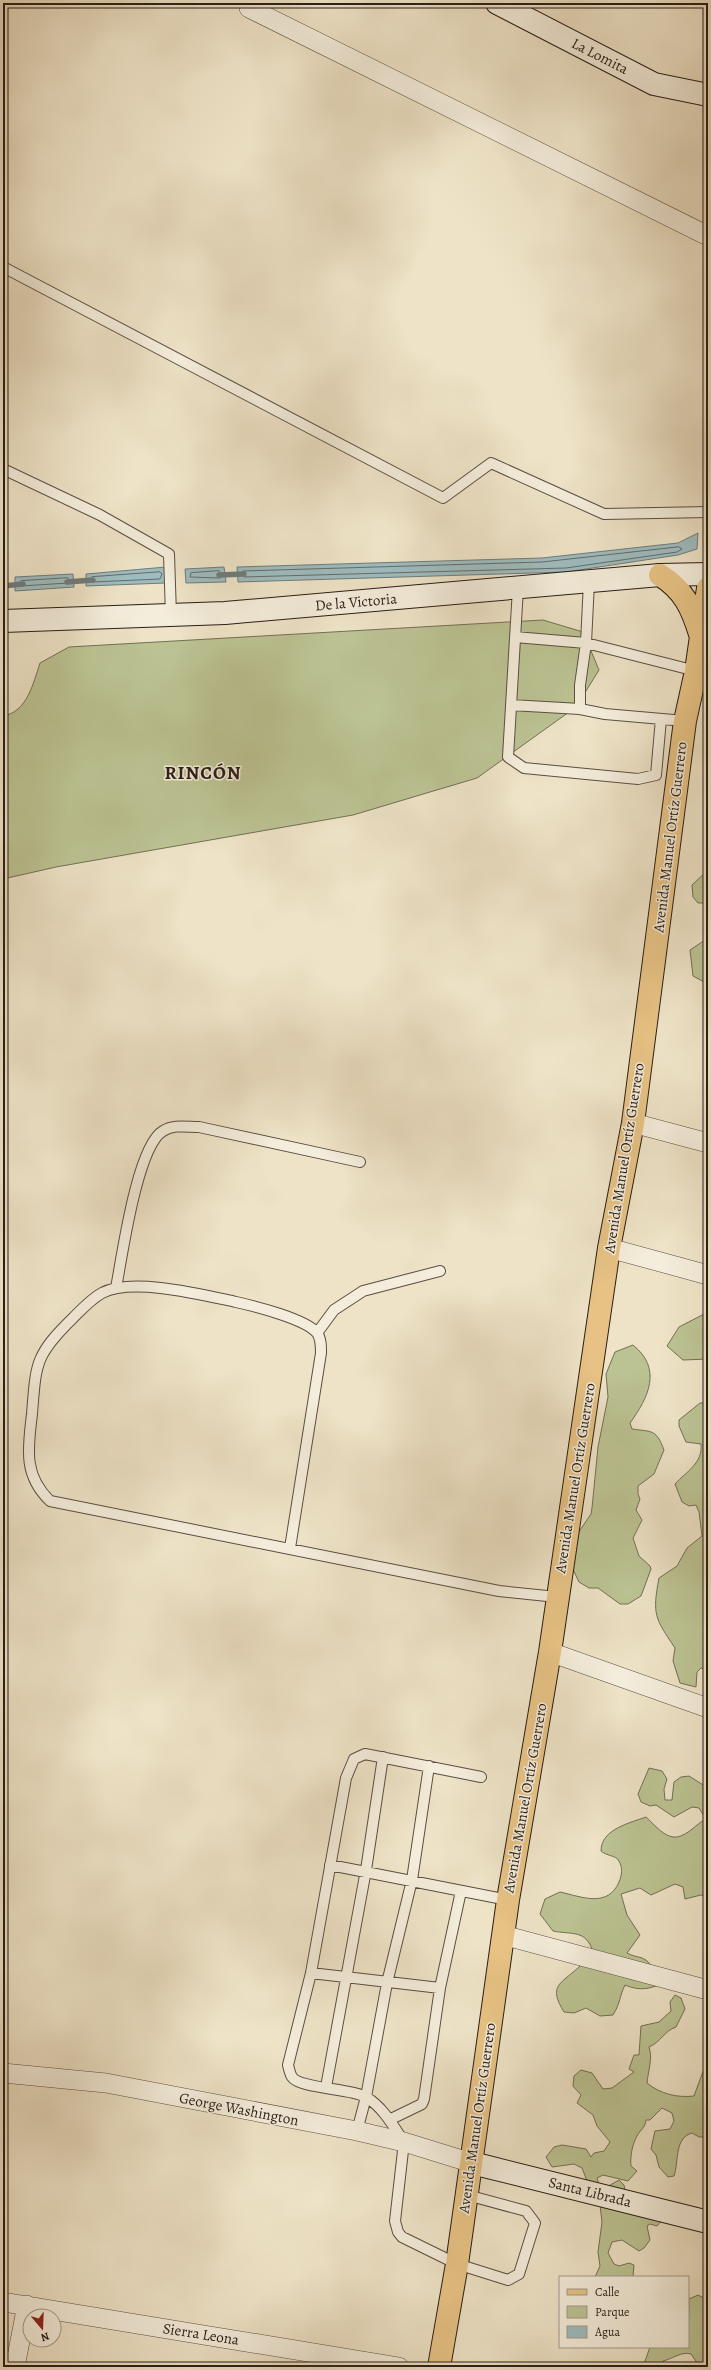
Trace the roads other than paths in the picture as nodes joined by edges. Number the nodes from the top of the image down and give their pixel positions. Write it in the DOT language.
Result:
graph roads {
  1 [pos="251,3"];
  2 [pos="497,3"];
  3 [pos="708,95"];
  4 [pos="708,236"];
  5 [pos="3,267"];
  6 [pos="3,468"];
  7 [pos="708,512"];
  8 [pos="708,574"];
  9 [pos="660,575"];
  10 [pos="589,582"];
  11 [pos="518,588"];
  12 [pos="708,588"];
  13 [pos="171,615"];
  14 [pos="3,622"];
  15 [pos="700,635"];
  16 [pos="515,637"];
  17 [pos="586,643"];
  18 [pos="702,674"];
  19 [pos="511,705"];
  20 [pos="580,709"];
  21 [pos="661,719"];
  22 [pos="685,721"];
  23 [pos="633,1123"];
  24 [pos="708,1143"];
  25 [pos="360,1162"];
  26 [pos="609,1248"];
  27 [pos="440,1271"];
  28 [pos="708,1275"];
  29 [pos="116,1288"];
  30 [pos="317,1333"];
  31 [pos="290,1548"];
  32 [pos="557,1597"];
  33 [pos="550,1652"];
  34 [pos="708,1708"];
  35 [pos="383,1757"];
  36 [pos="429,1766"];
  37 [pos="481,1777"];
  38 [pos="330,1865"];
  39 [pos="366,1870"];
  40 [pos="412,1880"];
  41 [pos="461,1891"];
  42 [pos="508,1900"];
  43 [pos="503,1935"];
  44 [pos="311,1973"];
  45 [pos="344,1978"];
  46 [pos="387,1983"];
  47 [pos="440,1988"];
  48 [pos="708,1990"];
  49 [pos="3,2073"];
  50 [pos="326,2087"];
  51 [pos="366,2097"];
  52 [pos="389,2120"];
  53 [pos="357,2131"];
  54 [pos="404,2142"];
  55 [pos="472,2163"];
  56 [pos="467,2195"];
  57 [pos="708,2222"];
  58 [pos="457,2264"];
  59 [pos="3,2302"];
  60 [pos="27,2305"];
  61 [pos="15,2367"];
  62 [pos="399,2367"];
  63 [pos="439,2367"];
  1 -- 4 [label="street"];
  2 -- 3 [label="main road, La Lomita"];
  5 -- 7 [label="lane"];
  6 -- 13 [label="lane"];
  8 -- 9 [label="main road, De la Victoria"];
  9 -- 10 [label="main road, De la Victoria"];
  9 -- 15 [label="main road"];
  10 -- 11 [label="main road, De la Victoria"];
  10 -- 17 [label="lane"];
  11 -- 13 [label="main road, De la Victoria"];
  11 -- 16 [label="lane"];
  12 -- 15 [label="main road, Avenida Manuel Ortíz Guerrero"];
  13 -- 14 [label="main road, De la Victoria"];
  15 -- 18 [label="main road, Avenida Manuel Ortíz Guerrero"];
  16 -- 17 [label="lane"];
  16 -- 19 [label="lane"];
  17 -- 18 [label="lane"];
  17 -- 20 [label="lane"];
  18 -- 22 [label="main road, Avenida Manuel Ortíz Guerrero"];
  19 -- 20 [label="lane"];
  19 -- 21 [label="lane"];
  20 -- 21 [label="lane"];
  21 -- 22 [label="lane"];
  22 -- 23 [label="main road, Avenida Manuel Ortíz Guerrero"];
  23 -- 24 [label="street"];
  23 -- 26 [label="main road, Avenida Manuel Ortíz Guerrero"];
  25 -- 29 [label="lane"];
  26 -- 28 [label="street"];
  26 -- 32 [label="main road, Avenida Manuel Ortíz Guerrero"];
  27 -- 30 [label="lane"];
  29 -- 30 [label="lane"];
  29 -- 31 [label="lane"];
  30 -- 31 [label="lane"];
  31 -- 32 [label="lane"];
  32 -- 33 [label="main road, Avenida Manuel Ortíz Guerrero"];
  33 -- 34 [label="street"];
  33 -- 42 [label="main road, Avenida Manuel Ortíz Guerrero"];
  35 -- 36 [label="lane"];
  35 -- 38 [label="lane"];
  35 -- 39 [label="lane"];
  36 -- 37 [label="lane"];
  36 -- 40 [label="lane"];
  38 -- 39 [label="lane"];
  38 -- 44 [label="lane"];
  39 -- 40 [label="lane"];
  39 -- 45 [label="lane"];
  40 -- 41 [label="lane"];
  40 -- 46 [label="lane"];
  41 -- 42 [label="lane"];
  41 -- 47 [label="lane"];
  42 -- 43 [label="main road, Avenida Manuel Ortíz Guerrero"];
  43 -- 48 [label="street"];
  43 -- 55 [label="main road, Avenida Manuel Ortíz Guerrero"];
  44 -- 45 [label="lane"];
  44 -- 50 [label="lane"];
  45 -- 46 [label="lane"];
  45 -- 50 [label="lane"];
  46 -- 47 [label="lane"];
  46 -- 51 [label="lane"];
  47 -- 52 [label="lane"];
  49 -- 53 [label="street, George Washington"];
  50 -- 51 [label="lane"];
  51 -- 52 [label="lane"];
  51 -- 53 [label="lane"];
  52 -- 54 [label="lane"];
  53 -- 54 [label="street, George Washington"];
  54 -- 55 [label="street, George Washington"];
  54 -- 58 [label="lane"];
  55 -- 56 [label="main road, Avenida Manuel Ortíz Guerrero"];
  55 -- 57 [label="main road, Santa Librada"];
  56 -- 58 [label="main road, Avenida Manuel Ortíz Guerrero"];
  56 -- 58 [label="lane"];
  58 -- 63 [label="main road, Avenida Manuel Ortíz Guerrero"];
  59 -- 60 [label="street, Sierra Leona"];
  60 -- 61 [label="street"];
  60 -- 62 [label="street, Sierra Leona"];
}
